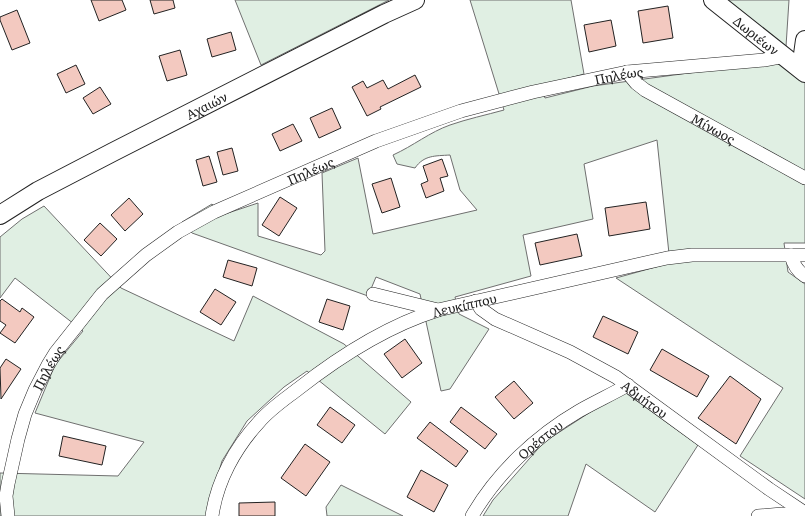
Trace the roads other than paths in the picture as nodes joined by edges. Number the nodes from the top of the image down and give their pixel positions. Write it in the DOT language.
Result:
graph roads {
  1 [pos="415,0"];
  2 [pos="713,0"];
  3 [pos="805,40"];
  4 [pos="785,56"];
  5 [pos="803,71"];
  6 [pos="627,72"];
  7 [pos="805,178"];
  8 [pos="0,215"];
  9 [pos="791,255"];
  10 [pos="805,255"];
  11 [pos="805,276"];
  12 [pos="373,294"];
  13 [pos="476,301"];
  14 [pos="438,310"];
  15 [pos="628,385"];
  16 [pos="805,513"];
  17 [pos="8,516"];
  18 [pos="212,516"];
  19 [pos="472,516"];
  20 [pos="758,516"];
  21 [pos="805,516"];
  1 -- 8 [label="main road, Αχαιών"];
  2 -- 4 [label="main road, Δωριέων"];
  3 -- 5 [label="main road, Δωριέων"];
  4 -- 5 [label="main road, Δωριέων"];
  4 -- 6 [label="street, Πηλέως"];
  6 -- 7 [label="street, Μίνωος"];
  6 -- 17 [label="street, Πηλέως"];
  9 -- 10 [label="street, Λευκίππου"];
  9 -- 11 [label="street"];
  9 -- 13 [label="street, Λευκίππου"];
  12 -- 14 [label="street"];
  13 -- 14 [label="street, Λευκίππου"];
  13 -- 15 [label="street, Αδμήτου"];
  14 -- 18 [label="street, Λευκίππου"];
  15 -- 16 [label="street, Αδμήτου"];
  15 -- 19 [label="street, Ορέστου"];
  20 -- 21 [label="street"];
}
